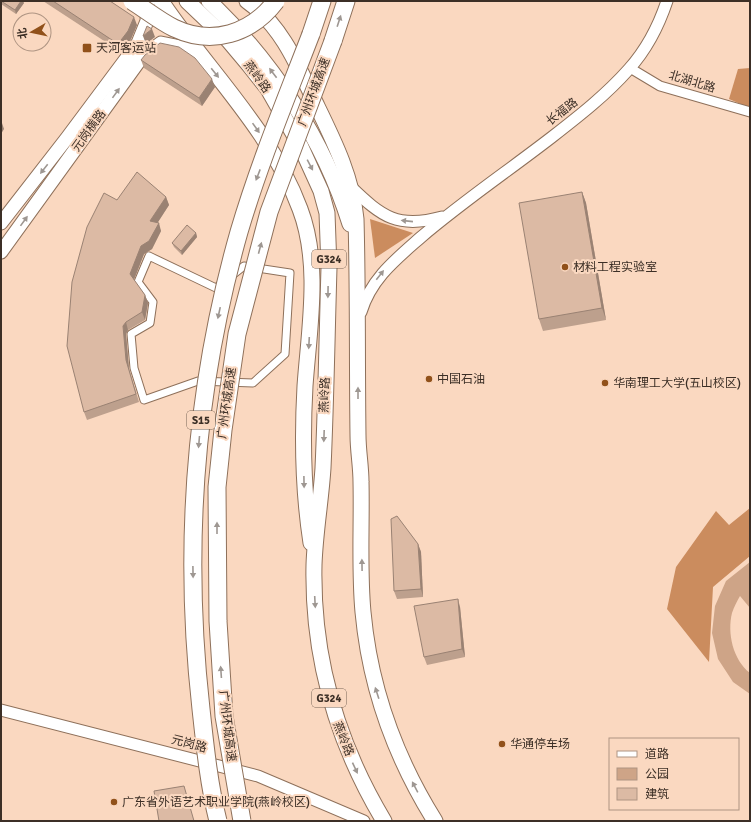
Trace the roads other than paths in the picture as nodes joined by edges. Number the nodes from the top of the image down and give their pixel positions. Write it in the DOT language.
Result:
graph roads {
  1 [pos="132,1"];
  2 [pos="148,1"];
  3 [pos="161,1"];
  4 [pos="187,1"];
  5 [pos="208,1"];
  6 [pos="247,1"];
  7 [pos="276,1"];
  8 [pos="322,1"];
  9 [pos="346,1"];
  10 [pos="667,1"];
  11 [pos="260,7"];
  12 [pos="196,50"];
  13 [pos="137,54"];
  14 [pos="630,68"];
  15 [pos="750,112"];
  16 [pos="351,187"];
  17 [pos="445,216"];
  18 [pos="1,223"];
  19 [pos="356,246"];
  20 [pos="1,252"];
  21 [pos="357,322"];
  22 [pos="131,334"];
  23 [pos="314,563"];
  24 [pos="1,710"];
  25 [pos="218,821"];
  26 [pos="242,821"];
  27 [pos="364,821"];
  28 [pos="384,821"];
  29 [pos="435,821"];
  1 -- 7 [label="highway, bridge"];
  2 -- 13 [label="main road, 元岗横路"];
  3 -- 12 [label="highway, G324"];
  4 -- 23 [label="highway, 燕岭路 / G324, one-way"];
  19 -- 5 [label="highway, one-way"];
  6 -- 11 [label="highway, G324"];
  8 -- 25 [label="highway, 广州环城高速 / S15, one-way, bridge"];
  26 -- 9 [label="highway, 广州环城高速 / S15, one-way, bridge"];
  10 -- 14 [label="street, 长福路"];
  11 -- 16 [label="highway, G324"];
  12 -- 13 [label="main road, 元岗横路"];
  12 -- 23 [label="highway, G324, one-way"];
  13 -- 18 [label="main road, 元岗横路, one-way"];
  20 -- 13 [label="main road, 元岗横路, one-way"];
  14 -- 15 [label="street, 北湖北路"];
  14 -- 17 [label="street, 长福路"];
  17 -- 16 [label="street, 长福路, one-way"];
  16 -- 19 [label="highway, G324"];
  21 -- 17 [label="street, 长福路, one-way"];
  19 -- 21 [label="highway, G324"];
  29 -- 21 [label="highway, G324, one-way"];
  22 -- 22 [label="street"];
  23 -- 28 [label="highway, 燕岭路 / G324, one-way"];
  24 -- 27 [label="street, 元岗路"];
}
